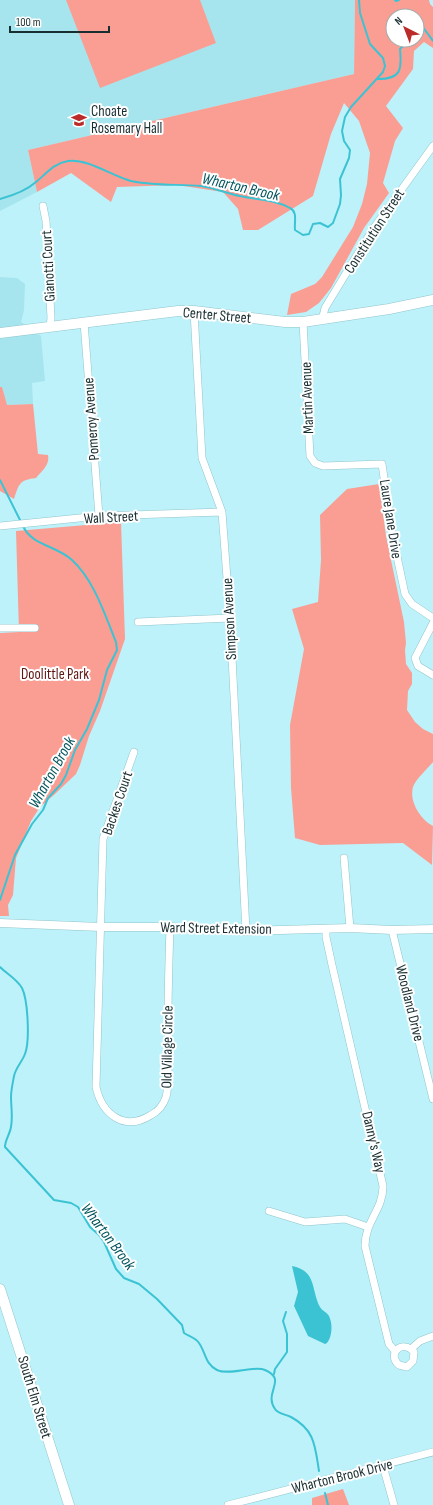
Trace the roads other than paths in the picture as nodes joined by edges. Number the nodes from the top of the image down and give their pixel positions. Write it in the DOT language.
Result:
graph roads {
  1 [pos="433,146"];
  2 [pos="43,206"];
  3 [pos="433,300"];
  4 [pos="194,311"];
  5 [pos="322,320"];
  6 [pos="84,322"];
  7 [pos="303,322"];
  8 [pos="50,326"];
  9 [pos="0,333"];
  10 [pos="323,466"];
  11 [pos="222,512"];
  12 [pos="99,516"];
  13 [pos="0,526"];
  14 [pos="230,618"];
  15 [pos="433,618"];
  16 [pos="138,622"];
  17 [pos="433,623"];
  18 [pos="0,628"];
  19 [pos="35,628"];
  20 [pos="433,675"];
  21 [pos="134,752"];
  22 [pos="344,858"];
  23 [pos="0,923"];
  24 [pos="101,927"];
  25 [pos="170,927"];
  26 [pos="350,928"];
  27 [pos="326,929"];
  28 [pos="433,929"];
  29 [pos="392,930"];
  30 [pos="246,931"];
  31 [pos="433,1100"];
  32 [pos="269,1211"];
  33 [pos="368,1227"];
  34 [pos="0,1289"];
  35 [pos="433,1336"];
  36 [pos="411,1349"];
  37 [pos="396,1351"];
  38 [pos="433,1452"];
  39 [pos="383,1466"];
  40 [pos="69,1505"];
  41 [pos="228,1505"];
  42 [pos="394,1505"];
  1 -- 5 [label="street, Constitution Street"];
  2 -- 8 [label="street, Gianotti Court"];
  3 -- 5 [label="main road, Center Street"];
  4 -- 6 [label="main road, Center Street"];
  4 -- 7 [label="main road, Center Street"];
  4 -- 11 [label="street, Simpson Avenue"];
  5 -- 7 [label="main road, Center Street"];
  6 -- 8 [label="main road, Center Street"];
  6 -- 12 [label="street, Pomeroy Avenue"];
  7 -- 10 [label="street, Martin Avenue"];
  8 -- 9 [label="main road, Center Street"];
  10 -- 15 [label="street, Laure Jane Drive"];
  11 -- 12 [label="street, Wall Street"];
  11 -- 14 [label="street, Simpson Avenue"];
  12 -- 13 [label="street, Wall Street"];
  14 -- 16 [label="street"];
  14 -- 30 [label="street, Simpson Avenue"];
  17 -- 20 [label="street"];
  18 -- 19 [label="street"];
  21 -- 24 [label="street, Backes Court"];
  22 -- 26 [label="street"];
  23 -- 24 [label="street, Ward Street Extension"];
  24 -- 25 [label="street, Ward Street Extension"];
  24 -- 25 [label="street, Old Village Circle"];
  25 -- 30 [label="street, Ward Street Extension"];
  26 -- 27 [label="street, Ward Street Extension"];
  26 -- 29 [label="street, Ward Street Extension"];
  27 -- 30 [label="street, Ward Street Extension"];
  27 -- 33 [label="street, Danny's Way"];
  28 -- 29 [label="street, Ward Street Extension"];
  29 -- 31 [label="street, Woodland Drive"];
  32 -- 33 [label="street"];
  33 -- 37 [label="street, Danny's Way"];
  34 -- 40 [label="main road, South Elm Street"];
  35 -- 36 [label="street"];
  36 -- 37 [label="street"];
  36 -- 37 [label="street, Danny's Way"];
  38 -- 39 [label="street, Wharton Brook Drive"];
  39 -- 41 [label="street, Wharton Brook Drive"];
  39 -- 42 [label="street"];
}
